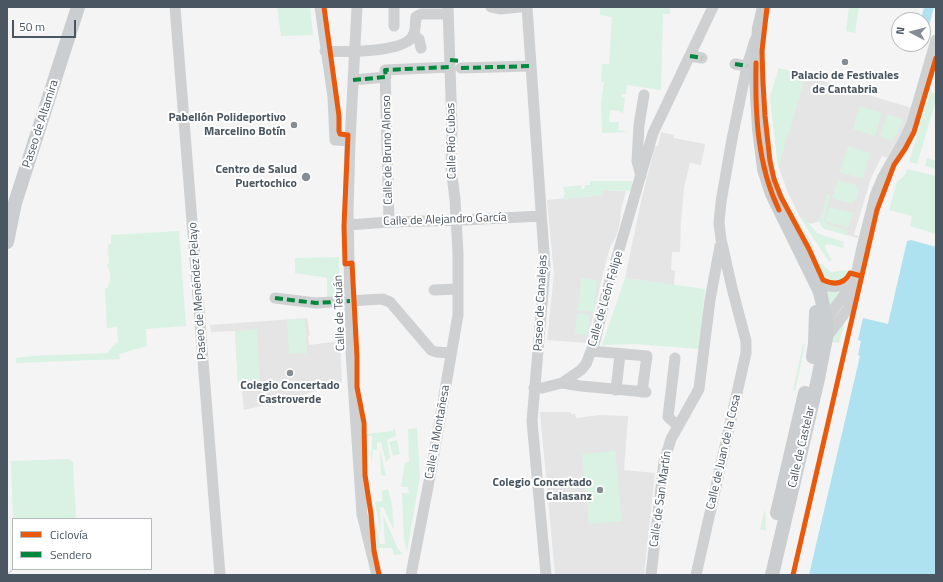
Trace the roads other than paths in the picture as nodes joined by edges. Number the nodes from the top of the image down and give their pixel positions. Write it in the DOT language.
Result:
graph roads {
  1 [pos="78,7"];
  2 [pos="176,7"];
  3 [pos="320,7"];
  4 [pos="357,7"];
  5 [pos="394,7"];
  6 [pos="491,7"];
  7 [pos="520,7"];
  8 [pos="527,7"];
  9 [pos="713,7"];
  10 [pos="759,7"];
  11 [pos="764,7"];
  12 [pos="421,10"];
  13 [pos="448,11"];
  14 [pos="394,26"];
  15 [pos="759,28"];
  16 [pos="414,36"];
  17 [pos="936,40"];
  18 [pos="421,48"];
  19 [pos="325,51"];
  20 [pos="355,52"];
  21 [pos="690,56"];
  22 [pos="702,58"];
  23 [pos="455,64"];
  24 [pos="735,64"];
  25 [pos="531,66"];
  26 [pos="747,66"];
  27 [pos="386,77"];
  28 [pos="353,80"];
  29 [pos="644,95"];
  30 [pos="756,96"];
  31 [pos="740,102"];
  32 [pos="350,141"];
  33 [pos="641,176"];
  34 [pos="11,201"];
  35 [pos="542,216"];
  36 [pos="456,220"];
  37 [pos="389,222"];
  38 [pos="348,225"];
  39 [pos="721,239"];
  40 [pos="7,242"];
  41 [pos="856,275"];
  42 [pos="814,282"];
  43 [pos="713,288"];
  44 [pos="732,288"];
  45 [pos="458,289"];
  46 [pos="434,290"];
  47 [pos="275,298"];
  48 [pos="350,301"];
  49 [pos="826,319"];
  50 [pos="821,341"];
  51 [pos="591,351"];
  52 [pos="451,353"];
  53 [pos="620,354"];
  54 [pos="675,358"];
  55 [pos="562,383"];
  56 [pos="534,388"];
  57 [pos="616,390"];
  58 [pos="678,426"];
  59 [pos="220,575"];
  60 [pos="377,575"];
  61 [pos="411,575"];
  62 [pos="546,575"];
  63 [pos="651,575"];
  64 [pos="696,575"];
  65 [pos="762,575"];
  66 [pos="772,575"];
  1 -- 34 [label="main road, Paseo de Altamira"];
  2 -- 59 [label="street, Paseo de Menéndez Pelayo"];
  3 -- 19 [label="street"];
  4 -- 20 [label="street, Calle de Tetuán"];
  5 -- 14 [label="street"];
  6 -- 7 [label="street"];
  8 -- 25 [label="street, Paseo de Canalejas"];
  9 -- 21 [label="street, Calle de León Felipe"];
  10 -- 15 [label="main road"];
  11 -- 15 [label="main road"];
  12 -- 13 [label="street"];
  12 -- 16 [label="street"];
  13 -- 23 [label="street, Calle Río Cubas"];
  15 -- 26 [label="street"];
  15 -- 30 [label="main road, Calle de Castelar"];
  16 -- 18 [label="street"];
  16 -- 20 [label="street"];
  17 -- 41 [label="street"];
  19 -- 20 [label="street"];
  19 -- 32 [label="street"];
  20 -- 28 [label="street, Calle de Tetuán"];
  21 -- 22 [label="street"];
  21 -- 33 [label="street, Calle de León Felipe"];
  23 -- 25 [label="street"];
  23 -- 27 [label="street, Calle de Bruno Alonso"];
  23 -- 36 [label="street, Calle Río Cubas"];
  24 -- 26 [label="street"];
  25 -- 35 [label="street, Paseo de Canalejas"];
  26 -- 31 [label="street"];
  27 -- 28 [label="street, Calle de Bruno Alonso"];
  27 -- 37 [label="street, Calle de Bruno Alonso"];
  28 -- 32 [label="street, Calle de Tetuán"];
  29 -- 33 [label="street"];
  30 -- 31 [label="street"];
  30 -- 42 [label="main road, Calle de Castelar"];
  31 -- 39 [label="street"];
  32 -- 38 [label="street, Calle de Tetuán"];
  33 -- 51 [label="street, Calle de León Felipe"];
  34 -- 40 [label="main road, Paseo de Altamira"];
  35 -- 36 [label="street, Calle de Alejandro García"];
  35 -- 56 [label="street, Paseo de Canalejas"];
  36 -- 37 [label="street, Calle de Alejandro García"];
  36 -- 45 [label="street, Calle la Montañesa"];
  37 -- 38 [label="street, Calle de Alejandro García"];
  38 -- 48 [label="street, Calle de Tetuán"];
  39 -- 43 [label="street, Calle de San Martín"];
  39 -- 44 [label="street, Calle de Juan de la Cosa"];
  41 -- 42 [label="street"];
  41 -- 49 [label="street"];
  41 -- 50 [label="street"];
  42 -- 49 [label="main road, Calle de Castelar"];
  42 -- 50 [label="main road, Calle de Castelar"];
  43 -- 44 [label="street"];
  43 -- 58 [label="street, Calle de San Martín"];
  44 -- 64 [label="street, Calle de Juan de la Cosa"];
  45 -- 46 [label="street"];
  45 -- 52 [label="street, Calle la Montañesa"];
  47 -- 48 [label="street, Calle de Tetuán"];
  48 -- 52 [label="street"];
  48 -- 60 [label="street, Calle de Tetuán"];
  49 -- 50 [label="main road, Calle de Castelar"];
  50 -- 65 [label="main road, Calle de Castelar"];
  50 -- 66 [label="main road, Calle de Castelar"];
  51 -- 53 [label="street"];
  51 -- 55 [label="street, Calle de León Felipe"];
  52 -- 61 [label="street, Calle la Montañesa"];
  53 -- 57 [label="street"];
  53 -- 57 [label="street"];
  54 -- 58 [label="street"];
  55 -- 56 [label="street, Calle de León Felipe"];
  55 -- 57 [label="street"];
  56 -- 62 [label="street, Paseo de Canalejas"];
  58 -- 63 [label="street, Calle de San Martín"];
}
